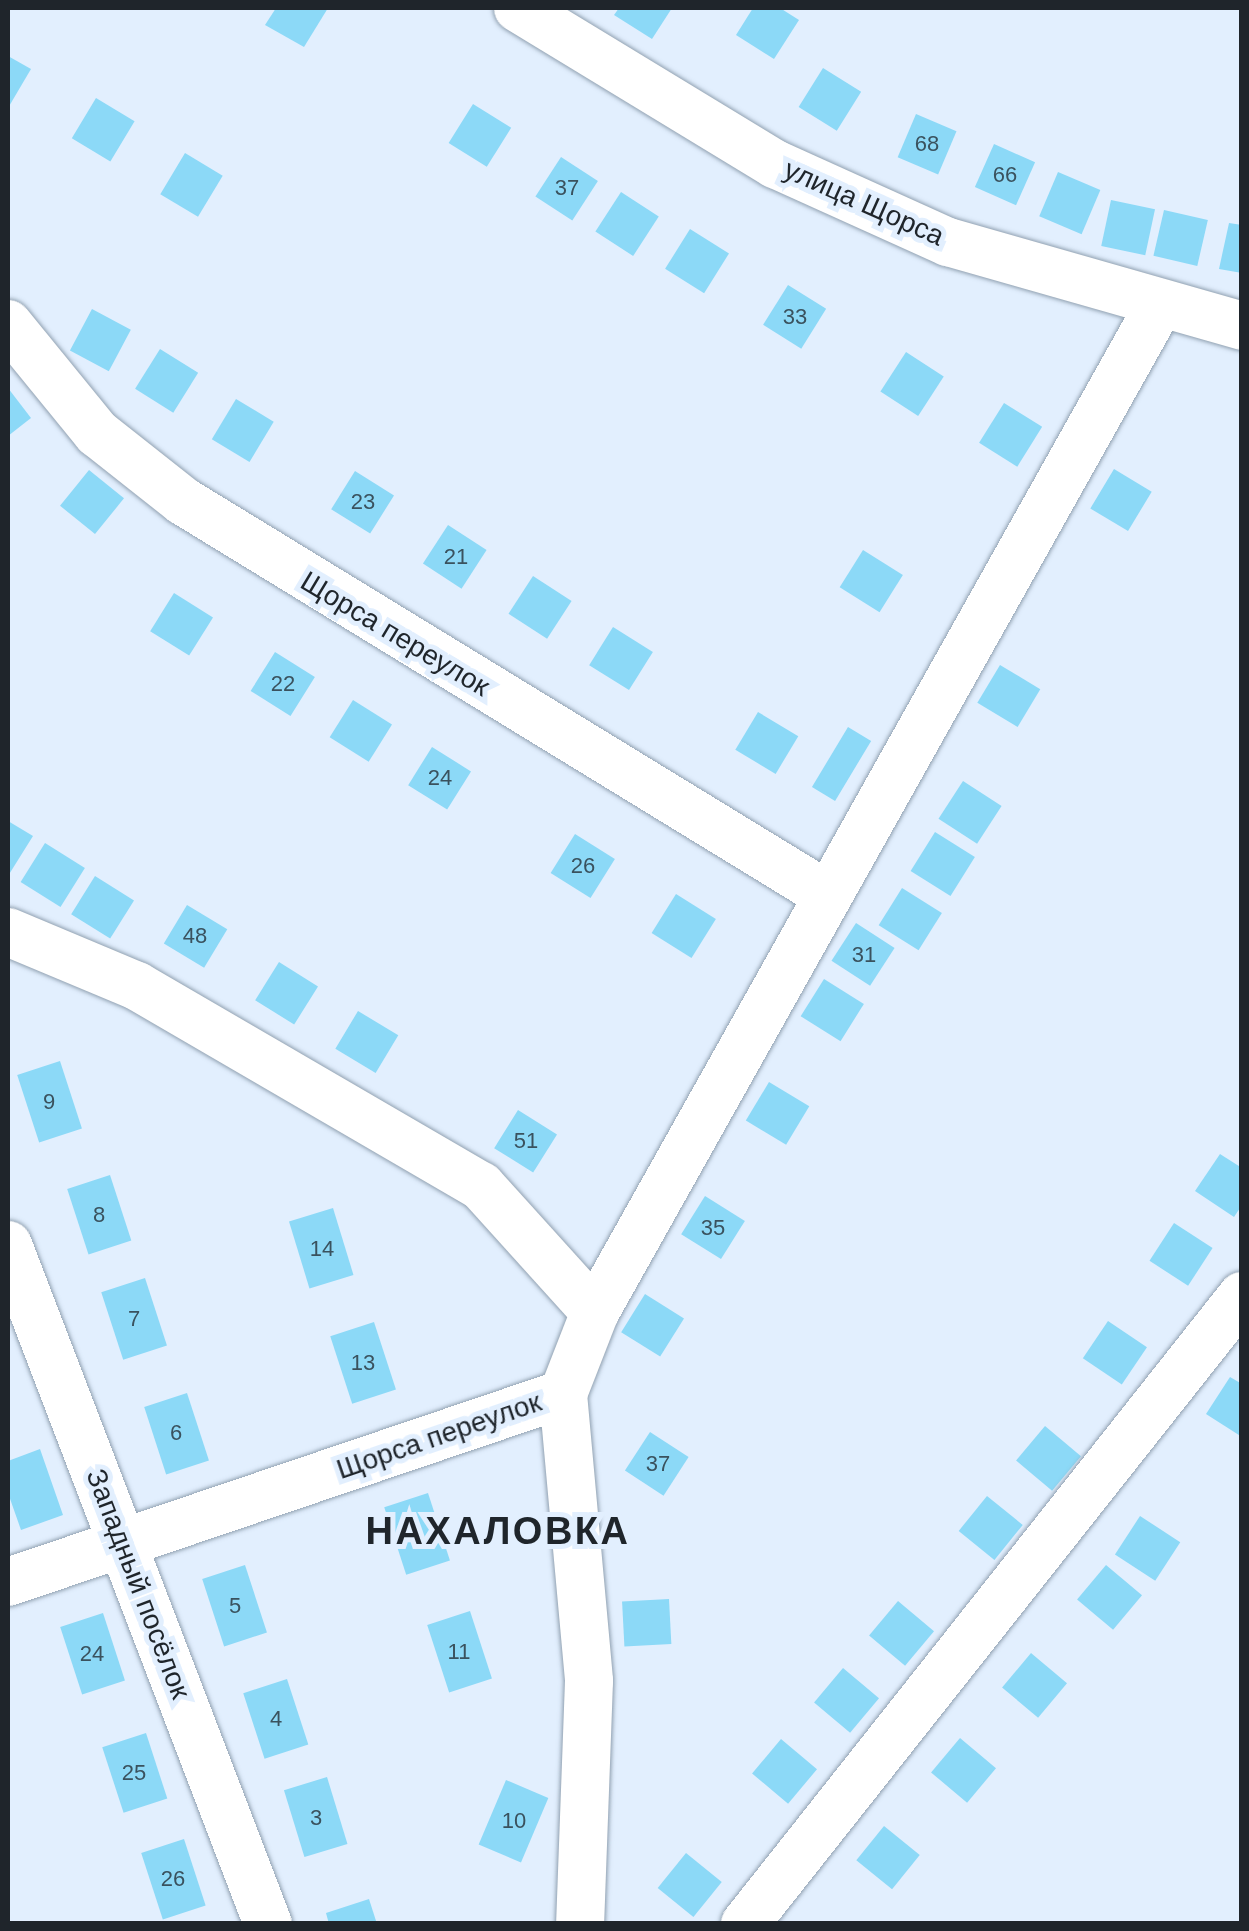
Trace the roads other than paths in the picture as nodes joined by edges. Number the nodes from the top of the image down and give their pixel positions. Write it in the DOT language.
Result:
graph roads {
  1 [pos="518,8"];
  2 [pos="1160,304"];
  3 [pos="8,324"];
  4 [pos="1242,326"];
  5 [pos="824,893"];
  6 [pos="8,932"];
  7 [pos="8,1245"];
  8 [pos="1242,1296"];
  9 [pos="595,1312"];
  10 [pos="563,1394"];
  11 [pos="122,1544"];
  12 [pos="8,1582"];
  13 [pos="268,1924"];
  14 [pos="580,1924"];
  15 [pos="745,1924"];
  1 -- 2 [label="street, улица Щорса"];
  2 -- 4 [label="street, улица Щорса"];
  2 -- 5 [label="street, Щорса переулок"];
  3 -- 5 [label="street, Щорса переулок"];
  5 -- 9 [label="street, Щорса переулок"];
  6 -- 9 [label="street"];
  7 -- 11 [label="street, Западный посёлок"];
  8 -- 15 [label="street"];
  9 -- 10 [label="street, Щорса переулок"];
  10 -- 11 [label="street, Щорса переулок"];
  10 -- 14 [label="street"];
  11 -- 12 [label="street, Щорса переулок"];
  11 -- 13 [label="street, Западный посёлок"];
}
